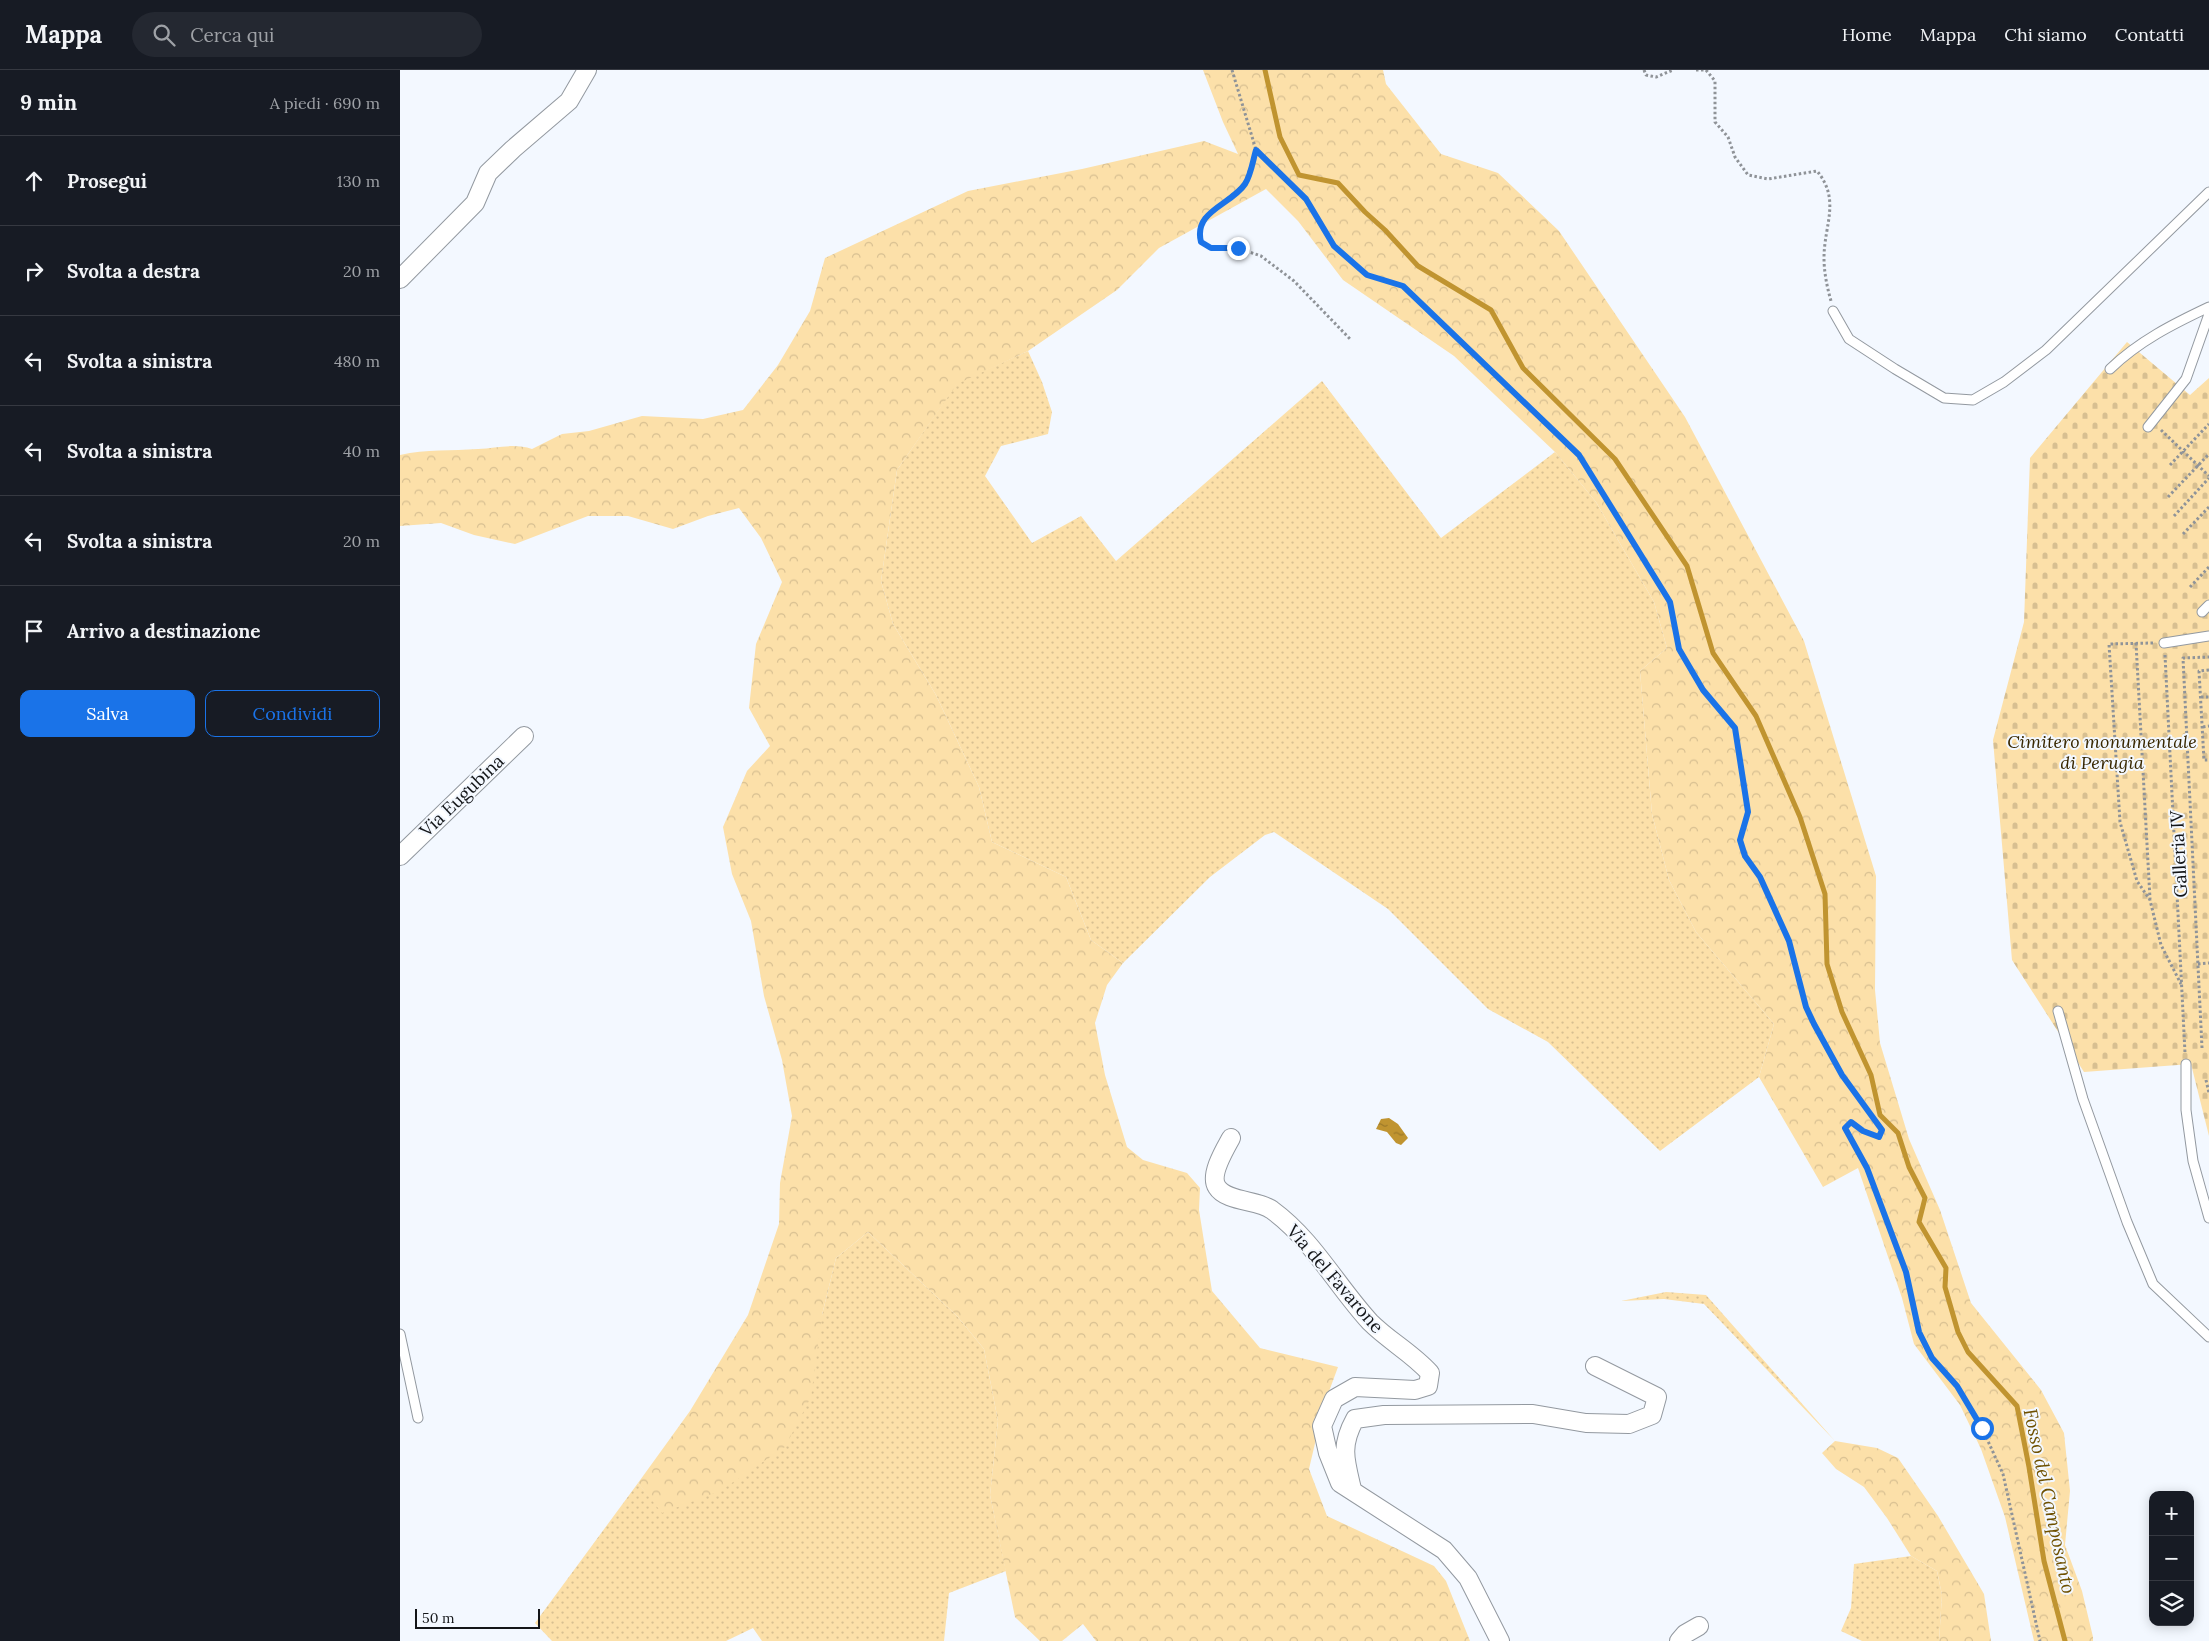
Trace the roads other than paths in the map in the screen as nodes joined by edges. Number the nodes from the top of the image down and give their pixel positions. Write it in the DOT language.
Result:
graph roads {
  1 [pos="587,70"];
  2 [pos="2209,192"];
  3 [pos="400,279"];
  4 [pos="2209,307"];
  5 [pos="1833,311"];
  6 [pos="2209,314"];
  7 [pos="2110,369"];
  8 [pos="2150,424"];
  9 [pos="2209,605"];
  10 [pos="2202,612"];
  11 [pos="2209,636"];
  12 [pos="2164,643"];
  13 [pos="524,736"];
  14 [pos="400,856"];
  15 [pos="2058,1010"];
  16 [pos="2186,1064"];
  17 [pos="1231,1138"];
  18 [pos="2209,1218"];
  19 [pos="400,1334"];
  20 [pos="2209,1337"];
  21 [pos="1595,1366"];
  22 [pos="418,1418"];
  23 [pos="1352,1492"];
  24 [pos="1699,1626"];
  25 [pos="1500,1641"];
  26 [pos="1679,1641"];
  1 -- 3 [label="street"];
  2 -- 5 [label="lane"];
  4 -- 7 [label="lane"];
  6 -- 8 [label="lane"];
  9 -- 10 [label="lane"];
  11 -- 12 [label="lane"];
  13 -- 14 [label="street, Via Eugubina"];
  15 -- 20 [label="lane"];
  16 -- 18 [label="lane"];
  17 -- 23 [label="street, Via del Favarone"];
  19 -- 22 [label="lane"];
  21 -- 23 [label="street"];
  23 -- 25 [label="street, Via del Favarone"];
  24 -- 26 [label="street"];
}
